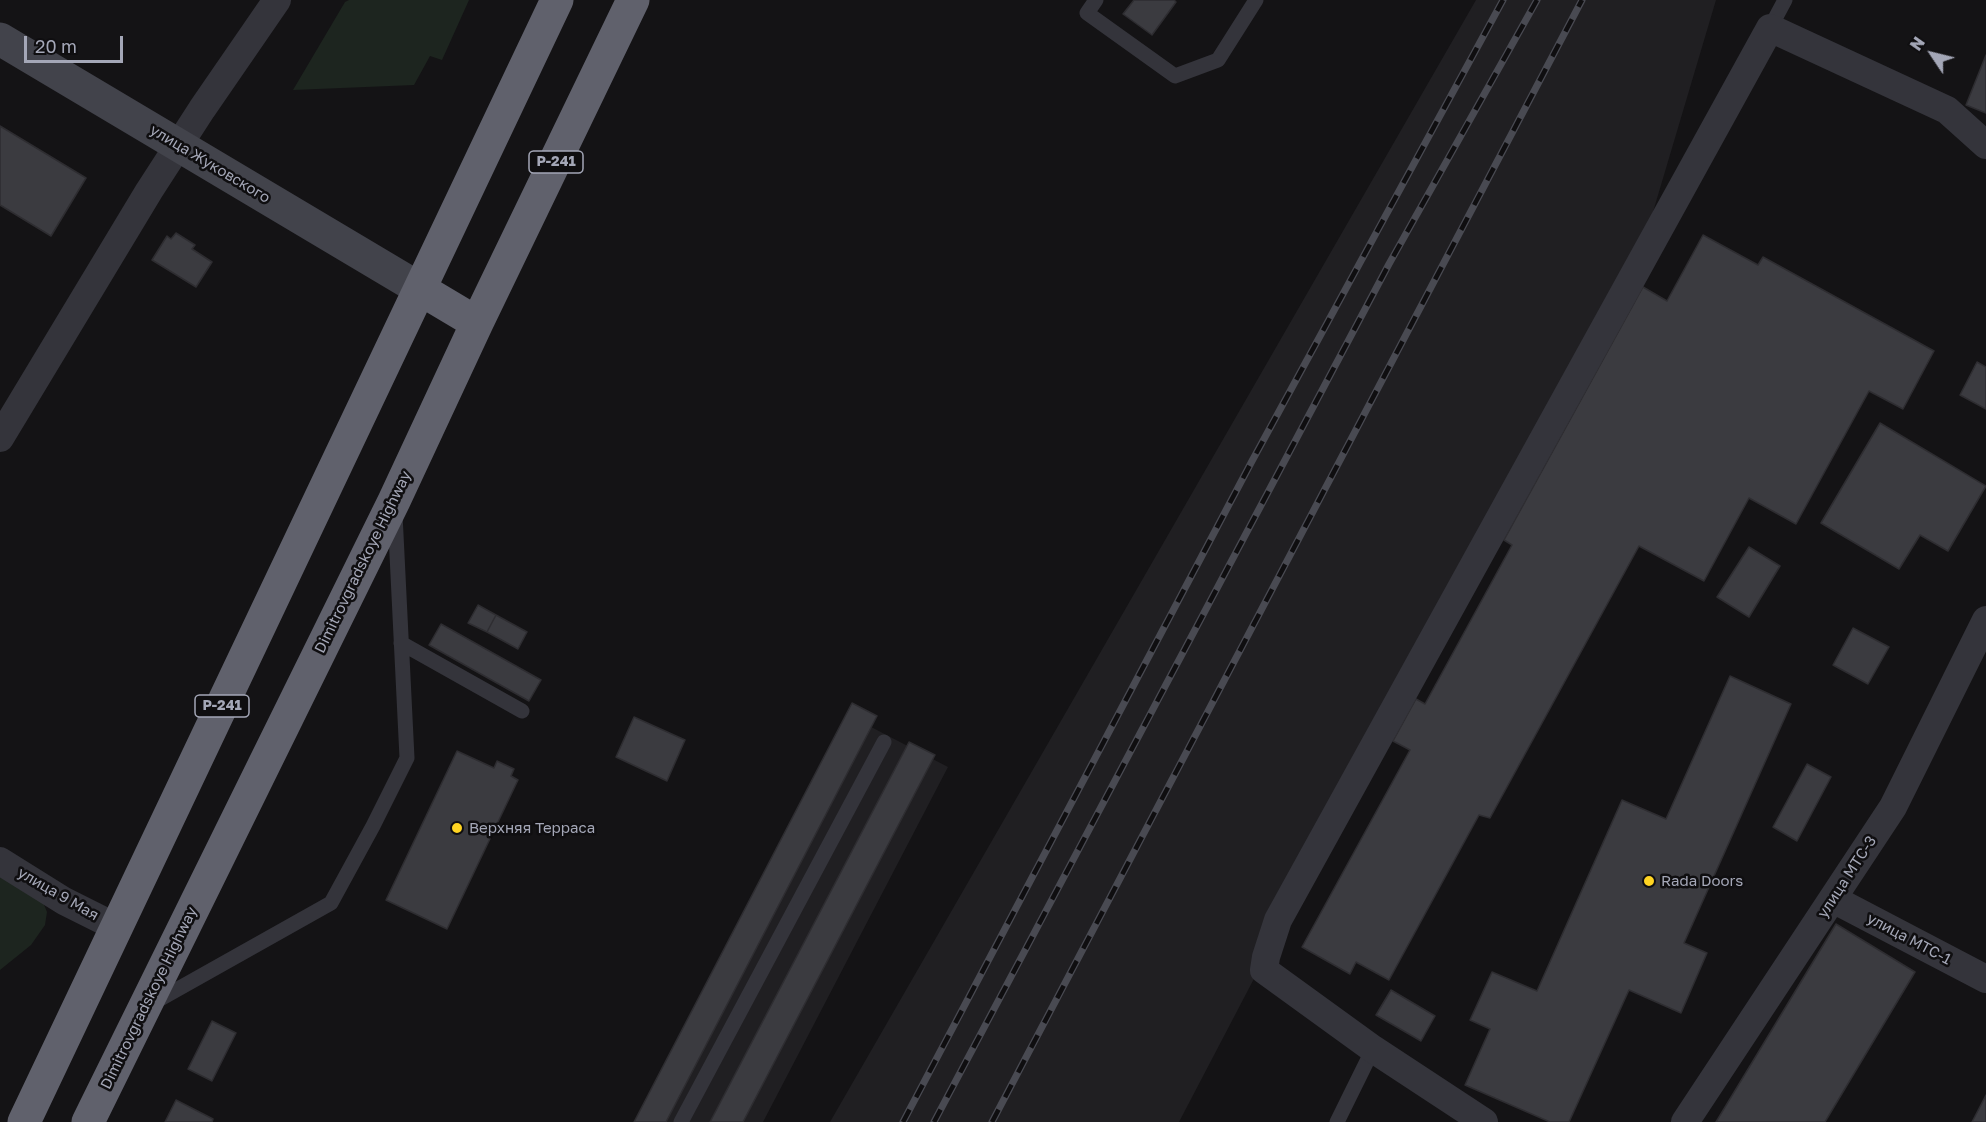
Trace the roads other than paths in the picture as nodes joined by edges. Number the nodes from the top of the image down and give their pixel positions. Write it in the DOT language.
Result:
graph roads {
  1 [pos="277,0"];
  2 [pos="557,0"];
  3 [pos="633,0"];
  4 [pos="1096,0"];
  5 [pos="1256,0"];
  6 [pos="1785,0"];
  7 [pos="1770,28"];
  8 [pos="0,39"];
  9 [pos="1986,145"];
  10 [pos="179,146"];
  11 [pos="420,289"];
  12 [pos="477,322"];
  13 [pos="0,438"];
  14 [pos="394,501"];
  15 [pos="1986,620"];
  16 [pos="401,643"];
  17 [pos="522,711"];
  18 [pos="884,742"];
  19 [pos="0,861"];
  20 [pos="1833,898"];
  21 [pos="116,927"];
  22 [pos="1986,979"];
  23 [pos="143,1009"];
  24 [pos="1373,1049"];
  25 [pos="24,1122"];
  26 [pos="88,1122"];
  27 [pos="681,1122"];
  28 [pos="1337,1122"];
  29 [pos="1484,1122"];
  30 [pos="1685,1122"];
  1 -- 10 [label="street"];
  2 -- 11 [label="highway, Р-241"];
  3 -- 12 [label="highway, Dimitrovgradskoye Highway / Р-241"];
  4 -- 5 [label="lane"];
  6 -- 7 [label="lane"];
  7 -- 9 [label="street"];
  7 -- 24 [label="street"];
  8 -- 10 [label="street, улица Жуковского"];
  10 -- 11 [label="street, улица Жуковского"];
  10 -- 13 [label="street"];
  11 -- 12 [label="highway"];
  11 -- 21 [label="highway, Р-241"];
  12 -- 14 [label="highway, Dimitrovgradskoye Highway / Р-241"];
  14 -- 16 [label="lane"];
  14 -- 23 [label="highway, Dimitrovgradskoye Highway / Р-241"];
  15 -- 20 [label="street, улица МТС-3"];
  16 -- 17 [label="lane"];
  16 -- 23 [label="lane"];
  18 -- 27 [label="lane"];
  19 -- 21 [label="street, улица 9 Мая"];
  20 -- 22 [label="street, улица МТС-1"];
  20 -- 30 [label="street, улица МТС-3"];
  21 -- 25 [label="highway, Р-241"];
  23 -- 26 [label="highway, Dimitrovgradskoye Highway / Р-241"];
  24 -- 28 [label="lane"];
  24 -- 29 [label="street"];
}
